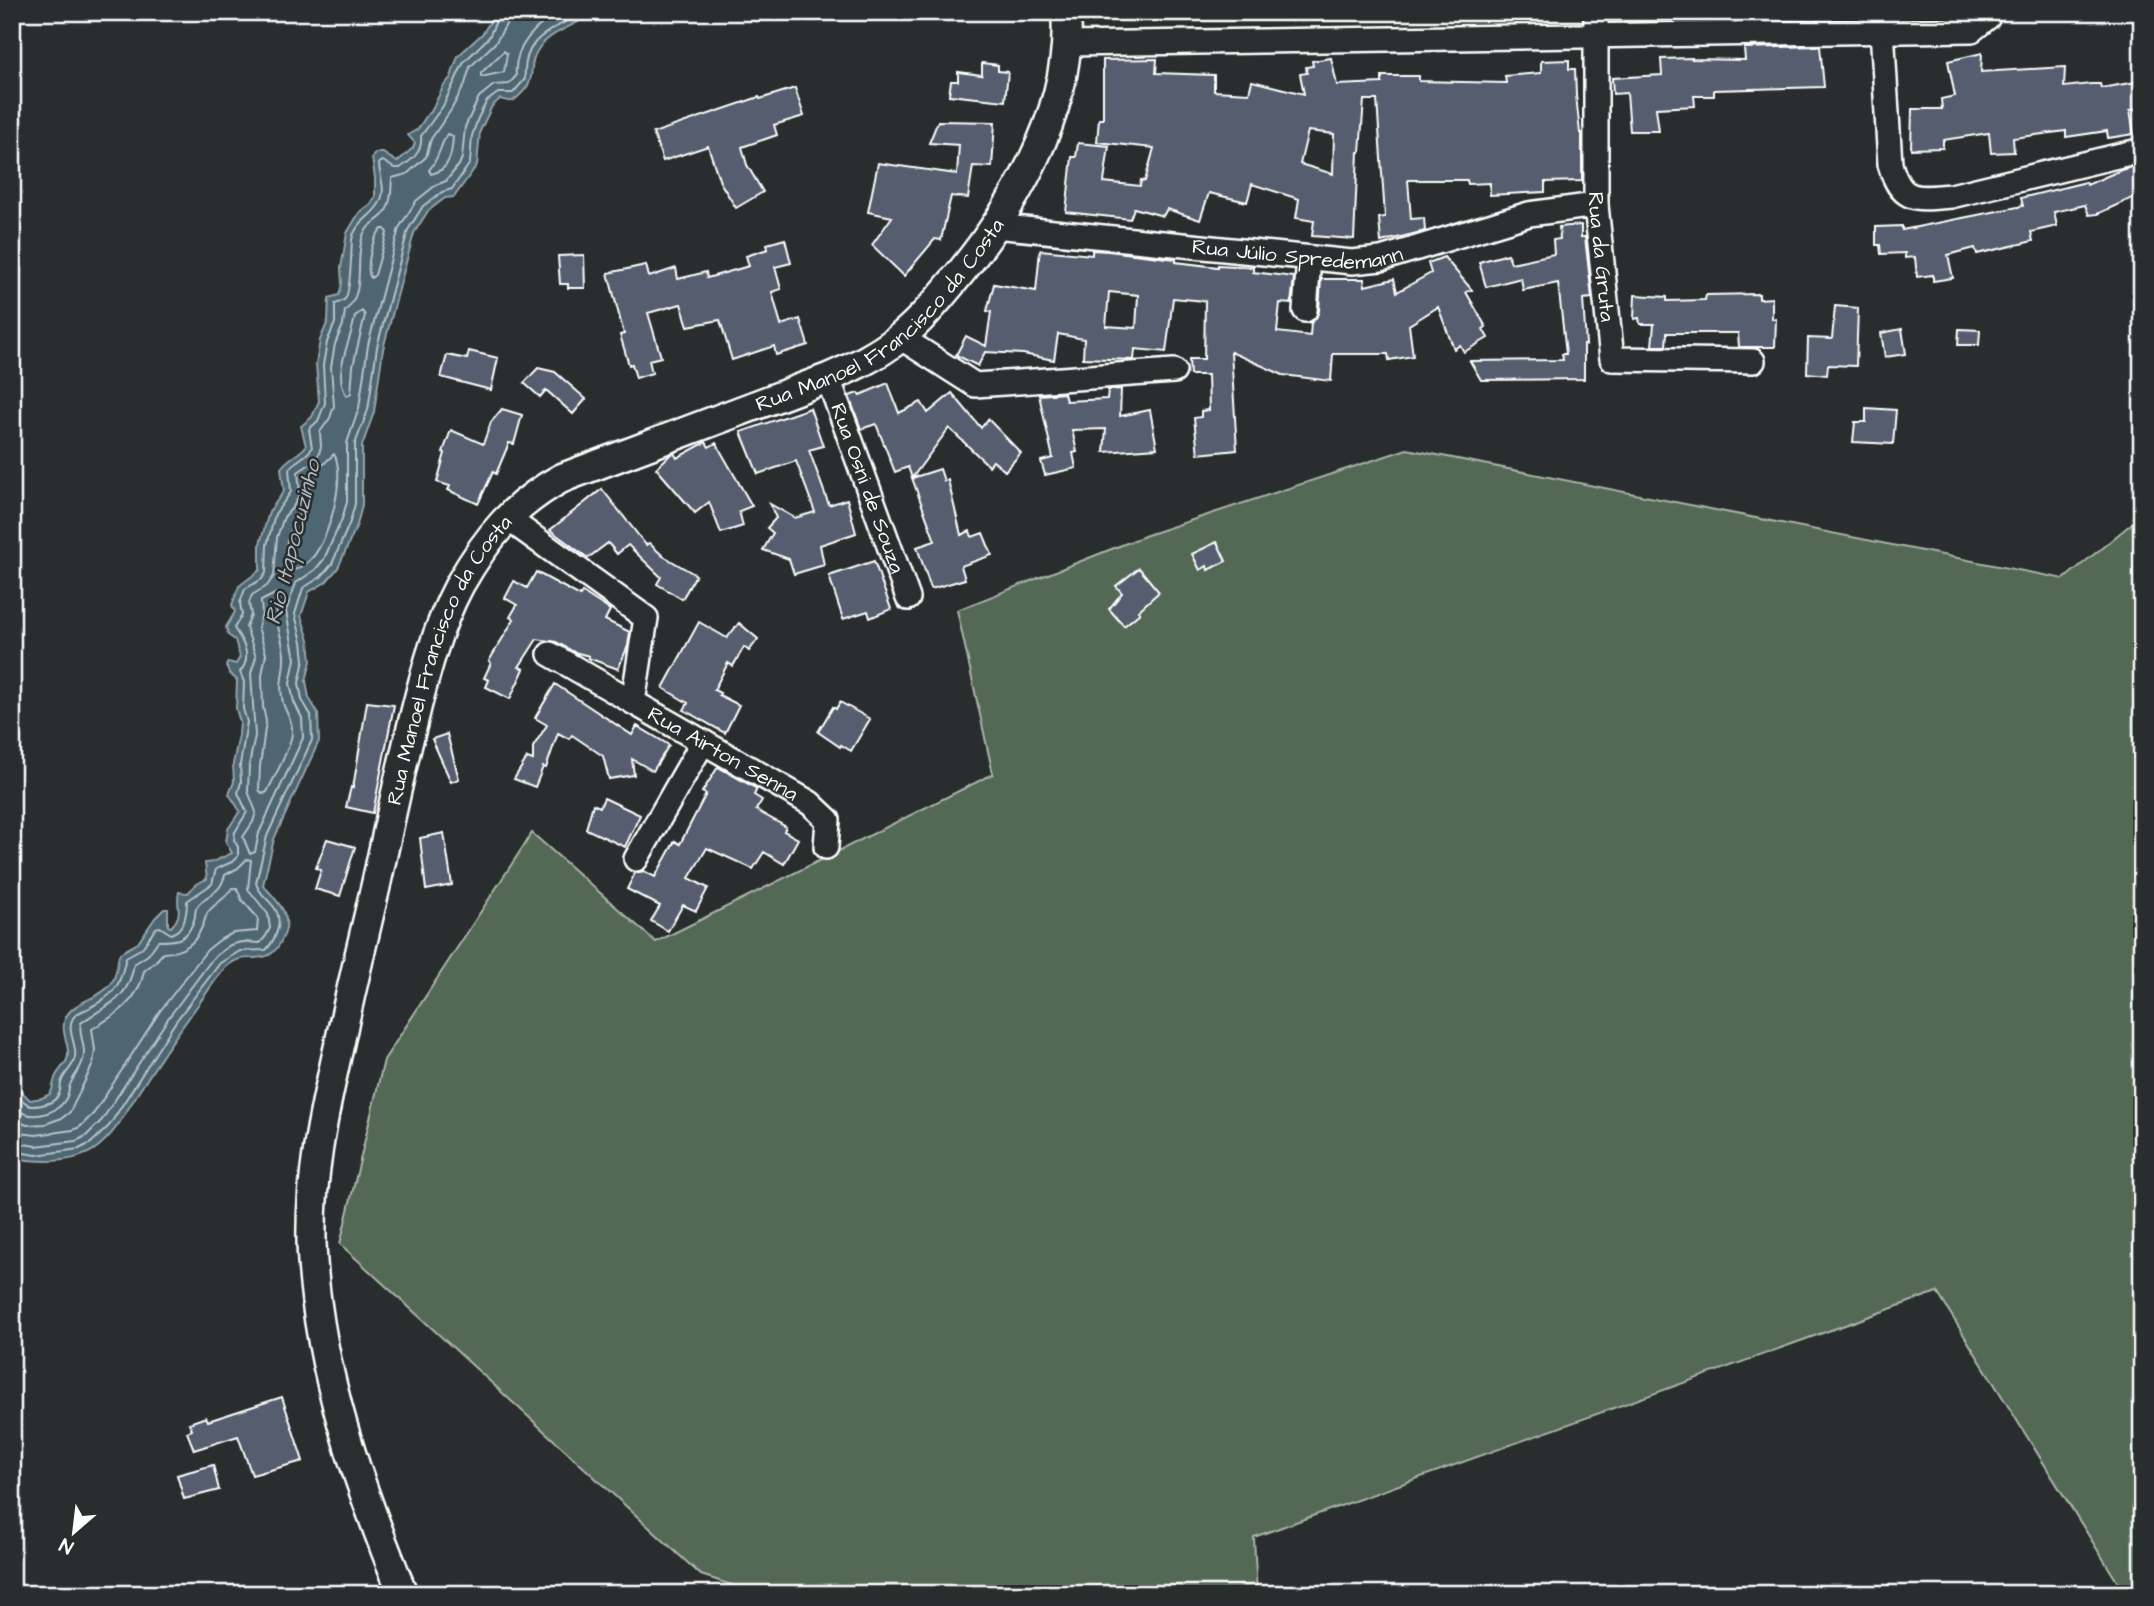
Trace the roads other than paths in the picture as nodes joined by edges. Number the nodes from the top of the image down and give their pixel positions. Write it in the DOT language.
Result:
graph roads {
  1 [pos="1066,12"];
  2 [pos="1989,12"];
  3 [pos="1881,21"];
  4 [pos="1596,23"];
  5 [pos="1066,44"];
  6 [pos="2142,150"];
  7 [pos="1596,205"];
  8 [pos="995,226"];
  9 [pos="1308,258"];
  10 [pos="1305,310"];
  11 [pos="900,338"];
  12 [pos="1753,361"];
  13 [pos="1174,371"];
  14 [pos="828,378"];
  15 [pos="507,518"];
  16 [pos="908,598"];
  17 [pos="550,654"];
  18 [pos="633,702"];
  19 [pos="703,742"];
  20 [pos="825,847"];
  21 [pos="636,859"];
  22 [pos="403,1594"];
  1 -- 5 [label="main road, Rua Manoel Francisco da Costa"];
  2 -- 3 [label="street"];
  3 -- 4 [label="street"];
  3 -- 6 [label="street"];
  4 -- 5 [label="street"];
  4 -- 7 [label="street, Rua da Gruta"];
  5 -- 8 [label="main road, Rua Manoel Francisco da Costa"];
  7 -- 9 [label="street, Rua Júlio Spredemann"];
  7 -- 12 [label="street, Rua da Gruta"];
  8 -- 9 [label="street, Rua Júlio Spredemann"];
  8 -- 11 [label="main road, Rua Manoel Francisco da Costa"];
  9 -- 10 [label="street"];
  11 -- 13 [label="street"];
  11 -- 14 [label="main road, Rua Manoel Francisco da Costa"];
  14 -- 15 [label="main road, Rua Manoel Francisco da Costa"];
  14 -- 16 [label="street, Rua Osni de Souza"];
  15 -- 18 [label="street, Rua Airton Senna"];
  15 -- 22 [label="main road, Rua Manoel Francisco da Costa"];
  17 -- 18 [label="street"];
  18 -- 19 [label="street, Rua Airton Senna"];
  19 -- 20 [label="street, Rua Airton Senna"];
  19 -- 21 [label="street"];
}
